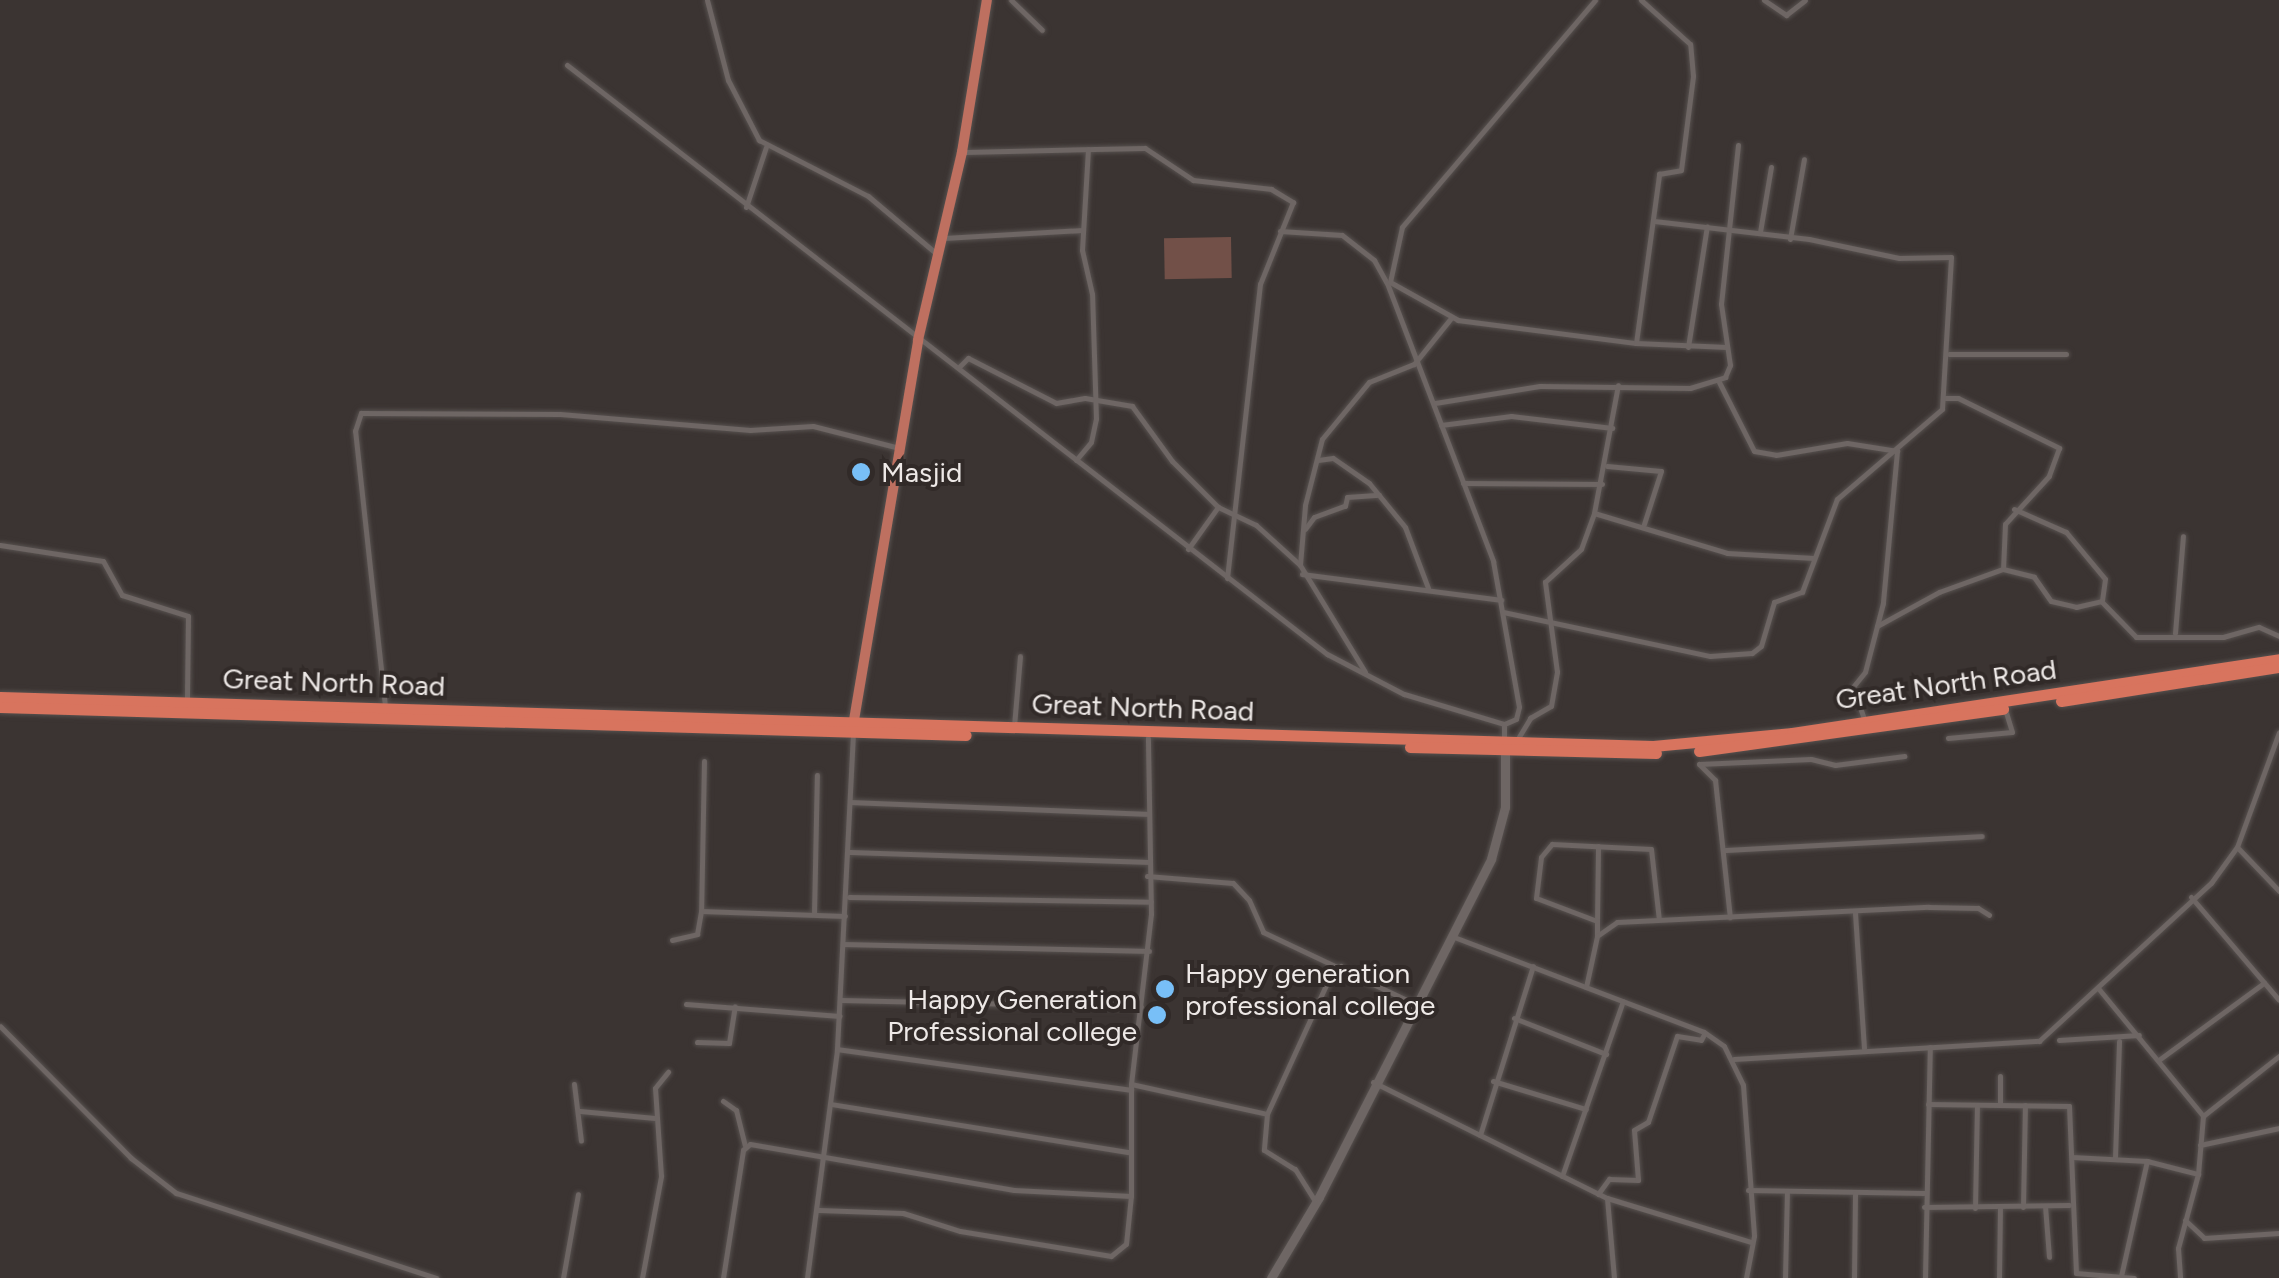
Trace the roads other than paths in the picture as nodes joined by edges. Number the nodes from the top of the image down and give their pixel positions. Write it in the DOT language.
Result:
graph roads {
  1 [pos="706,0"];
  2 [pos="986,0"];
  3 [pos="1011,0"];
  4 [pos="1595,0"];
  5 [pos="1641,0"];
  6 [pos="1764,0"];
  7 [pos="1805,0"];
  8 [pos="1042,30"];
  9 [pos="567,65"];
  10 [pos="764,144"];
  11 [pos="1738,144"];
  12 [pos="1088,149"];
  13 [pos="962,152"];
  14 [pos="1804,159"];
  15 [pos="1771,166"];
  16 [pos="746,208"];
  17 [pos="1654,221"];
  18 [pos="1707,226"];
  19 [pos="1728,228"];
  20 [pos="1082,230"];
  21 [pos="1280,232"];
  22 [pos="1760,232"];
  23 [pos="941,238"];
  24 [pos="1790,239"];
  25 [pos="939,256"];
  26 [pos="1388,283"];
  27 [pos="1451,318"];
  28 [pos="918,340"];
  29 [pos="1632,343"];
  30 [pos="1728,346"];
  31 [pos="1688,347"];
  32 [pos="1949,354"];
  33 [pos="2066,354"];
  34 [pos="1420,358"];
  35 [pos="958,367"];
  36 [pos="1720,382"];
  37 [pos="1618,385"];
  38 [pos="1946,398"];
  39 [pos="1092,400"];
  40 [pos="1435,403"];
  41 [pos="1442,425"];
  42 [pos="1612,428"];
  43 [pos="902,449"];
  44 [pos="1897,451"];
  45 [pos="1076,460"];
  46 [pos="1318,460"];
  47 [pos="1607,466"];
  48 [pos="1463,484"];
  49 [pos="1602,484"];
  50 [pos="1379,495"];
  51 [pos="1218,507"];
  52 [pos="2014,508"];
  53 [pos="1594,513"];
  54 [pos="1236,516"];
  55 [pos="1644,524"];
  56 [pos="2183,536"];
  57 [pos="1302,537"];
  58 [pos="0,545"];
  59 [pos="1188,549"];
  60 [pos="1815,559"];
  61 [pos="1300,565"];
  62 [pos="2002,569"];
  63 [pos="1302,574"];
  64 [pos="1227,578"];
  65 [pos="1428,589"];
  66 [pos="1502,600"];
  67 [pos="2101,601"];
  68 [pos="1502,612"];
  69 [pos="1550,622"];
  70 [pos="1877,626"];
  71 [pos="2175,633"];
  72 [pos="2279,636"];
  73 [pos="1020,656"];
  74 [pos="2279,659"];
  75 [pos="2279,668"];
  76 [pos="1366,673"];
  77 [pos="0,697"];
  78 [pos="187,702"];
  79 [pos="0,707"];
  80 [pos="2004,709"];
  81 [pos="299,711"];
  82 [pos="386,714"];
  83 [pos="1864,719"];
  84 [pos="1504,724"];
  85 [pos="853,728"];
  86 [pos="1014,729"];
  87 [pos="2279,732"];
  88 [pos="1148,738"];
  89 [pos="1948,738"];
  90 [pos="1509,743"];
  91 [pos="1904,756"];
  92 [pos="1699,758"];
  93 [pos="704,761"];
  94 [pos="817,774"];
  95 [pos="852,802"];
  96 [pos="1148,814"];
  97 [pos="1982,836"];
  98 [pos="1598,846"];
  99 [pos="2237,847"];
  100 [pos="1724,850"];
  101 [pos="850,852"];
  102 [pos="1150,862"];
  103 [pos="1147,876"];
  104 [pos="2279,891"];
  105 [pos="848,897"];
  106 [pos="2191,897"];
  107 [pos="1150,902"];
  108 [pos="701,911"];
  109 [pos="1855,912"];
  110 [pos="814,914"];
  111 [pos="1989,915"];
  112 [pos="845,916"];
  113 [pos="1730,917"];
  114 [pos="1659,920"];
  115 [pos="1597,921"];
  116 [pos="1450,935"];
  117 [pos="1597,936"];
  118 [pos="672,940"];
  119 [pos="844,944"];
  120 [pos="1149,951"];
  121 [pos="1341,966"];
  122 [pos="1533,966"];
  123 [pos="2264,983"];
  124 [pos="1586,987"];
  125 [pos="2098,988"];
  126 [pos="841,1000"];
  127 [pos="2279,1000"];
  128 [pos="1624,1001"];
  129 [pos="1413,1003"];
  130 [pos="686,1004"];
  131 [pos="735,1006"];
  132 [pos="1141,1007"];
  133 [pos="840,1016"];
  134 [pos="1514,1018"];
  135 [pos="0,1026"];
  136 [pos="1704,1032"];
  137 [pos="2139,1035"];
  138 [pos="2059,1040"];
  139 [pos="2119,1041"];
  140 [pos="697,1042"];
  141 [pos="1930,1048"];
  142 [pos="838,1049"];
  143 [pos="1864,1050"];
  144 [pos="1606,1054"];
  145 [pos="2279,1056"];
  146 [pos="1734,1058"];
  147 [pos="2160,1059"];
  148 [pos="668,1072"];
  149 [pos="2000,1076"];
  150 [pos="1493,1081"];
  151 [pos="1372,1082"];
  152 [pos="574,1084"];
  153 [pos="1131,1087"];
  154 [pos="724,1101"];
  155 [pos="831,1104"];
  156 [pos="1928,1104"];
  157 [pos="1977,1104"];
  158 [pos="2000,1105"];
  159 [pos="2024,1105"];
  160 [pos="1586,1109"];
  161 [pos="580,1111"];
  162 [pos="1267,1114"];
  163 [pos="2203,1116"];
  164 [pos="655,1118"];
  165 [pos="2279,1128"];
  166 [pos="1480,1136"];
  167 [pos="581,1141"];
  168 [pos="746,1145"];
  169 [pos="2200,1145"];
  170 [pos="1128,1152"];
  171 [pos="828,1154"];
  172 [pos="2072,1157"];
  173 [pos="2115,1157"];
  174 [pos="2148,1161"];
  175 [pos="2198,1174"];
  176 [pos="1562,1176"];
  177 [pos="1748,1190"];
  178 [pos="1787,1192"];
  179 [pos="1855,1193"];
  180 [pos="578,1194"];
  181 [pos="1598,1194"];
  182 [pos="1924,1194"];
  183 [pos="1132,1196"];
  184 [pos="1606,1198"];
  185 [pos="1316,1202"];
  186 [pos="1924,1206"];
  187 [pos="2044,1206"];
  188 [pos="2070,1206"];
  189 [pos="2023,1207"];
  190 [pos="1975,1208"];
  191 [pos="2000,1208"];
  192 [pos="818,1210"];
  193 [pos="2185,1220"];
  194 [pos="2279,1233"];
  195 [pos="1751,1242"];
  196 [pos="2049,1257"];
  197 [pos="2122,1276"];
  198 [pos="436,1278"];
  199 [pos="563,1278"];
  200 [pos="642,1278"];
  201 [pos="722,1278"];
  202 [pos="807,1278"];
  203 [pos="1271,1278"];
  204 [pos="1614,1278"];
  205 [pos="1746,1278"];
  206 [pos="1785,1278"];
  207 [pos="1854,1278"];
  208 [pos="1925,1278"];
  209 [pos="1999,1278"];
  210 [pos="2134,1278"];
  211 [pos="2180,1278"];
  1 -- 10 [label="street"];
  2 -- 13 [label="main road"];
  3 -- 8 [label="street"];
  4 -- 26 [label="street"];
  5 -- 17 [label="street"];
  6 -- 7 [label="street"];
  9 -- 16 [label="street"];
  10 -- 16 [label="street"];
  10 -- 25 [label="street"];
  11 -- 19 [label="street"];
  12 -- 13 [label="street"];
  12 -- 20 [label="street"];
  12 -- 21 [label="street"];
  13 -- 23 [label="main road"];
  14 -- 24 [label="street"];
  15 -- 22 [label="street"];
  16 -- 28 [label="street"];
  17 -- 18 [label="street"];
  17 -- 29 [label="street"];
  18 -- 19 [label="street"];
  18 -- 31 [label="street"];
  19 -- 22 [label="street"];
  19 -- 30 [label="street"];
  20 -- 23 [label="street"];
  20 -- 39 [label="street"];
  21 -- 26 [label="street"];
  21 -- 54 [label="street"];
  22 -- 24 [label="street"];
  23 -- 25 [label="main road"];
  24 -- 32 [label="street"];
  25 -- 28 [label="main road"];
  26 -- 27 [label="street"];
  26 -- 34 [label="street"];
  27 -- 29 [label="street"];
  27 -- 34 [label="street"];
  28 -- 35 [label="street"];
  28 -- 43 [label="main road"];
  29 -- 31 [label="street"];
  30 -- 31 [label="street"];
  30 -- 36 [label="street"];
  32 -- 33 [label="street"];
  32 -- 38 [label="street"];
  34 -- 40 [label="street"];
  34 -- 46 [label="street"];
  35 -- 39 [label="street"];
  35 -- 45 [label="street"];
  36 -- 37 [label="street"];
  36 -- 44 [label="street"];
  37 -- 40 [label="street"];
  37 -- 42 [label="street"];
  38 -- 44 [label="street"];
  38 -- 52 [label="street"];
  39 -- 45 [label="street"];
  39 -- 51 [label="street"];
  40 -- 41 [label="street"];
  41 -- 42 [label="street"];
  41 -- 48 [label="street"];
  42 -- 47 [label="street"];
  43 -- 82 [label="street"];
  43 -- 85 [label="main road"];
  44 -- 60 [label="street"];
  44 -- 70 [label="street"];
  45 -- 59 [label="street"];
  46 -- 50 [label="street"];
  46 -- 57 [label="street"];
  47 -- 49 [label="street"];
  47 -- 55 [label="street"];
  48 -- 49 [label="street"];
  48 -- 66 [label="street"];
  49 -- 53 [label="street"];
  50 -- 57 [label="street"];
  50 -- 65 [label="street"];
  51 -- 54 [label="street"];
  51 -- 59 [label="street"];
  52 -- 62 [label="street"];
  52 -- 67 [label="street"];
  53 -- 55 [label="street"];
  53 -- 69 [label="street"];
  54 -- 61 [label="street"];
  54 -- 64 [label="street"];
  55 -- 60 [label="street"];
  56 -- 71 [label="street"];
  57 -- 61 [label="street"];
  58 -- 78 [label="street"];
  59 -- 64 [label="street"];
  60 -- 69 [label="street"];
  61 -- 63 [label="street"];
  62 -- 67 [label="street"];
  62 -- 70 [label="street"];
  63 -- 65 [label="street"];
  63 -- 76 [label="street"];
  64 -- 76 [label="street"];
  65 -- 66 [label="street"];
  66 -- 68 [label="street"];
  67 -- 71 [label="street"];
  68 -- 69 [label="street"];
  68 -- 84 [label="street"];
  69 -- 90 [label="street"];
  70 -- 83 [label="street"];
  71 -- 72 [label="street"];
  73 -- 86 [label="street"];
  74 -- 83 [label="highway, Great North Road"];
  75 -- 80 [label="highway, Great North Road"];
  76 -- 84 [label="street"];
  77 -- 78 [label="highway, Great North Road"];
  78 -- 81 [label="highway, Great North Road"];
  79 -- 81 [label="highway, Great North Road"];
  80 -- 89 [label="street"];
  80 -- 92 [label="highway, Great North Road"];
  81 -- 82 [label="highway, Great North Road"];
  82 -- 85 [label="highway, Great North Road"];
  83 -- 90 [label="highway, Great North Road"];
  84 -- 90 [label="street"];
  85 -- 86 [label="highway, Great North Road"];
  85 -- 88 [label="highway, Great North Road"];
  85 -- 95 [label="street"];
  86 -- 90 [label="highway, Great North Road"];
  87 -- 99 [label="street"];
  88 -- 90 [label="highway, Great North Road"];
  88 -- 96 [label="street"];
  90 -- 92 [label="highway, Great North Road"];
  90 -- 116 [label="main road"];
  91 -- 92 [label="street"];
  92 -- 100 [label="street"];
  93 -- 108 [label="street"];
  94 -- 110 [label="street"];
  95 -- 96 [label="street"];
  95 -- 101 [label="street"];
  96 -- 102 [label="street"];
  97 -- 100 [label="street"];
  98 -- 114 [label="street"];
  98 -- 115 [label="street"];
  98 -- 115 [label="street"];
  99 -- 104 [label="street"];
  99 -- 106 [label="street"];
  100 -- 113 [label="street"];
  101 -- 102 [label="street"];
  101 -- 105 [label="street"];
  102 -- 103 [label="street"];
  103 -- 107 [label="street"];
  103 -- 121 [label="street"];
  105 -- 107 [label="street"];
  105 -- 112 [label="street"];
  106 -- 123 [label="street"];
  106 -- 125 [label="street"];
  107 -- 120 [label="street"];
  108 -- 110 [label="street"];
  108 -- 118 [label="street"];
  109 -- 111 [label="street"];
  109 -- 113 [label="street"];
  109 -- 143 [label="street"];
  110 -- 112 [label="street"];
  112 -- 119 [label="street"];
  113 -- 114 [label="street"];
  114 -- 117 [label="street"];
  115 -- 117 [label="street"];
  116 -- 122 [label="street"];
  116 -- 129 [label="main road"];
  117 -- 124 [label="street"];
  119 -- 120 [label="street"];
  119 -- 126 [label="street"];
  120 -- 132 [label="street"];
  121 -- 129 [label="street"];
  121 -- 162 [label="street"];
  122 -- 124 [label="street"];
  122 -- 134 [label="street"];
  123 -- 127 [label="street"];
  123 -- 147 [label="street"];
  124 -- 128 [label="street"];
  125 -- 137 [label="street"];
  125 -- 141 [label="street"];
  126 -- 132 [label="street"];
  126 -- 133 [label="street"];
  128 -- 136 [label="street"];
  128 -- 144 [label="street"];
  129 -- 151 [label="main road"];
  130 -- 131 [label="street"];
  131 -- 133 [label="street"];
  131 -- 140 [label="street"];
  132 -- 153 [label="street"];
  133 -- 142 [label="street"];
  134 -- 144 [label="street"];
  134 -- 150 [label="street"];
  135 -- 198 [label="street"];
  136 -- 146 [label="street"];
  136 -- 181 [label="street"];
  137 -- 139 [label="street"];
  137 -- 147 [label="street"];
  138 -- 139 [label="street"];
  139 -- 173 [label="street"];
  141 -- 143 [label="street"];
  141 -- 156 [label="street"];
  142 -- 153 [label="street"];
  142 -- 155 [label="street"];
  143 -- 146 [label="street"];
  144 -- 160 [label="street"];
  145 -- 163 [label="street"];
  146 -- 177 [label="street"];
  147 -- 163 [label="street"];
  148 -- 164 [label="street"];
  149 -- 158 [label="street"];
  150 -- 160 [label="street"];
  150 -- 166 [label="street"];
  151 -- 166 [label="street"];
  151 -- 185 [label="main road"];
  152 -- 161 [label="street"];
  153 -- 162 [label="street"];
  153 -- 170 [label="street"];
  154 -- 168 [label="street"];
  155 -- 170 [label="street"];
  155 -- 171 [label="street"];
  156 -- 157 [label="street"];
  156 -- 182 [label="street"];
  157 -- 158 [label="street"];
  157 -- 190 [label="street"];
  158 -- 159 [label="street"];
  159 -- 172 [label="street"];
  159 -- 189 [label="street"];
  160 -- 176 [label="street"];
  161 -- 164 [label="street"];
  161 -- 167 [label="street"];
  162 -- 185 [label="street"];
  163 -- 169 [label="street"];
  164 -- 200 [label="street"];
  165 -- 169 [label="street"];
  166 -- 176 [label="street"];
  168 -- 171 [label="street"];
  168 -- 201 [label="street"];
  169 -- 175 [label="street"];
  170 -- 183 [label="street"];
  171 -- 183 [label="street"];
  171 -- 192 [label="street"];
  172 -- 173 [label="street"];
  172 -- 188 [label="street"];
  173 -- 174 [label="street"];
  174 -- 175 [label="street"];
  174 -- 197 [label="street"];
  175 -- 193 [label="street"];
  176 -- 181 [label="street"];
  177 -- 178 [label="street"];
  177 -- 195 [label="street"];
  178 -- 179 [label="street"];
  178 -- 206 [label="street"];
  179 -- 182 [label="street"];
  179 -- 207 [label="street"];
  180 -- 199 [label="street"];
  181 -- 184 [label="street"];
  182 -- 186 [label="street"];
  183 -- 192 [label="street"];
  184 -- 195 [label="street"];
  184 -- 204 [label="street"];
  185 -- 203 [label="main road"];
  186 -- 190 [label="street"];
  186 -- 208 [label="street"];
  187 -- 188 [label="street"];
  187 -- 189 [label="street"];
  187 -- 196 [label="street"];
  188 -- 197 [label="street"];
  189 -- 191 [label="street"];
  190 -- 191 [label="street"];
  191 -- 209 [label="street"];
  192 -- 202 [label="street"];
  193 -- 194 [label="street"];
  193 -- 211 [label="street"];
  195 -- 205 [label="street"];
  197 -- 210 [label="street"];
}
